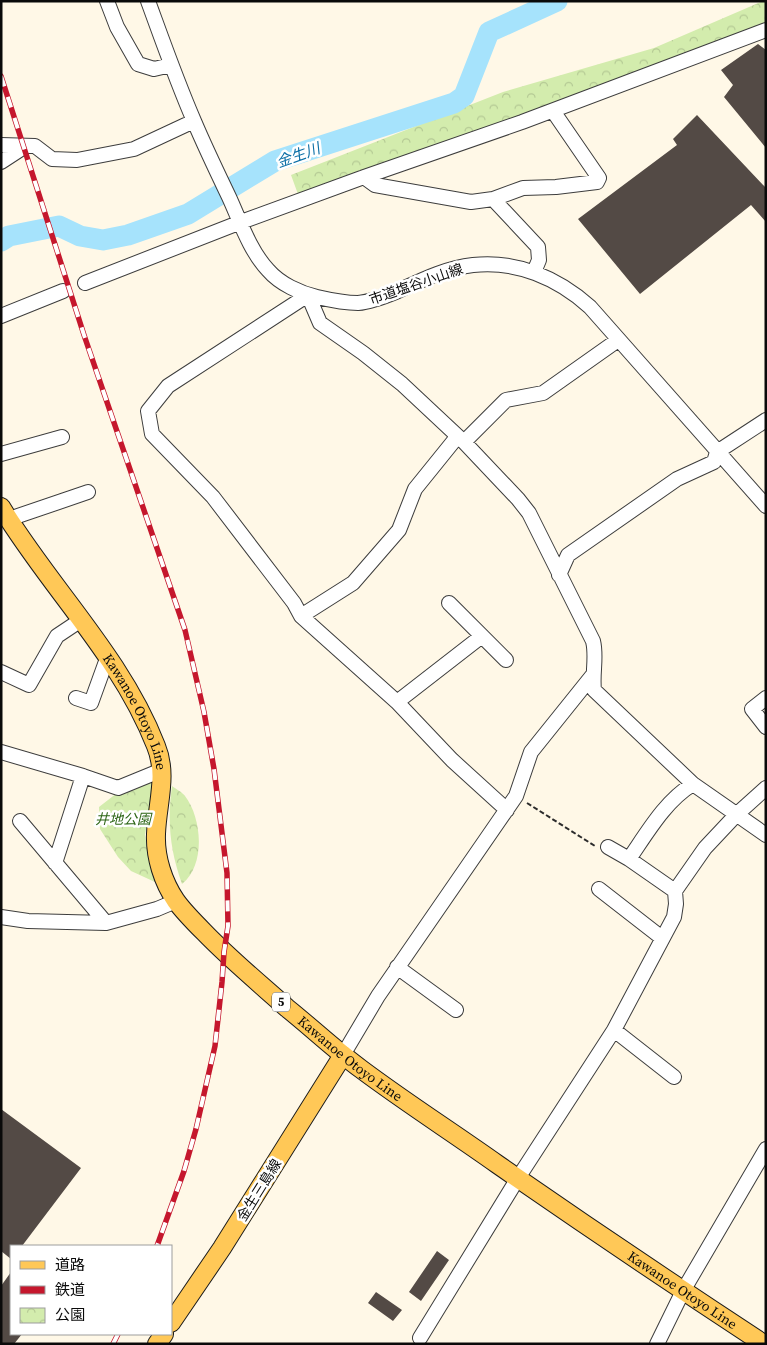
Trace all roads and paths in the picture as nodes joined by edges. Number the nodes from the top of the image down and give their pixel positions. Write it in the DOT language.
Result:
graph roads {
  1 [pos="107,1"];
  2 [pos="148,1"];
  3 [pos="766,30"];
  4 [pos="171,65"];
  5 [pos="553,110"];
  6 [pos="194,121"];
  7 [pos="1,145"];
  8 [pos="24,147"];
  9 [pos="1,162"];
  10 [pos="364,177"];
  11 [pos="493,199"];
  12 [pos="240,220"];
  13 [pos="534,272"];
  14 [pos="85,283"];
  15 [pos="63,291"];
  16 [pos="308,295"];
  17 [pos="1,316"];
  18 [pos="618,340"];
  19 [pos="766,420"];
  20 [pos="62,437"];
  21 [pos="460,439"];
  22 [pos="717,452"];
  23 [pos="1,454"];
  24 [pos="88,492"];
  25 [pos="766,506"];
  26 [pos="5,513"];
  27 [pos="559,575"];
  28 [pos="449,603"];
  29 [pos="301,616"];
  30 [pos="81,620"];
  31 [pos="482,636"];
  32 [pos="108,656"];
  33 [pos="506,660"];
  34 [pos="1,672"];
  35 [pos="592,676"];
  36 [pos="76,698"];
  37 [pos="766,698"];
  38 [pos="397,702"];
  39 [pos="766,726"];
  40 [pos="1,752"];
  41 [pos="162,770"];
  42 [pos="83,776"];
  43 [pos="693,784"];
  44 [pos="766,788"];
  45 [pos="516,796"];
  46 [pos="507,810"];
  47 [pos="736,814"];
  48 [pos="20,821"];
  49 [pos="766,835"];
  50 [pos="608,847"];
  51 [pos="629,859"];
  52 [pos="55,862"];
  53 [pos="599,889"];
  54 [pos="675,891"];
  55 [pos="176,901"];
  56 [pos="1,917"];
  57 [pos="106,923"];
  58 [pos="662,938"];
  59 [pos="397,967"];
  60 [pos="456,1010"];
  61 [pos="614,1030"];
  62 [pos="343,1055"];
  63 [pos="674,1077"];
  64 [pos="766,1149"];
  65 [pos="518,1178"];
  66 [pos="683,1291"];
  67 [pos="172,1321"];
  68 [pos="420,1338"];
  69 [pos="657,1344"];
  70 [pos="764,1344"];
  1 -- 4 [label="street"];
  2 -- 4 [label="street, 市道塩谷小山線"];
  3 -- 5 [label="street"];
  4 -- 6 [label="street, 市道塩谷小山線"];
  5 -- 10 [label="street"];
  5 -- 11 [label="street"];
  6 -- 8 [label="street"];
  6 -- 12 [label="street, 市道塩谷小山線"];
  7 -- 8 [label="street"];
  8 -- 9 [label="street"];
  10 -- 11 [label="street"];
  10 -- 12 [label="street"];
  11 -- 13 [label="street"];
  12 -- 14 [label="street"];
  12 -- 16 [label="street, 市道塩谷小山線"];
  13 -- 16 [label="street, 市道塩谷小山線"];
  13 -- 18 [label="street, 市道塩谷小山線"];
  15 -- 17 [label="street"];
  16 -- 21 [label="street"];
  16 -- 29 [label="street"];
  18 -- 21 [label="street"];
  18 -- 22 [label="street, 市道塩谷小山線"];
  19 -- 22 [label="street"];
  20 -- 23 [label="street"];
  21 -- 27 [label="street"];
  21 -- 29 [label="street"];
  22 -- 25 [label="street, 市道塩谷小山線"];
  22 -- 27 [label="street"];
  24 -- 26 [label="street"];
  26 -- 30 [label="main road, Kawanoe Otoyo Line / 5"];
  27 -- 35 [label="street"];
  28 -- 31 [label="street"];
  29 -- 38 [label="street"];
  30 -- 32 [label="main road, Kawanoe Otoyo Line / 5"];
  30 -- 34 [label="street"];
  31 -- 33 [label="street"];
  31 -- 38 [label="street"];
  32 -- 36 [label="street"];
  32 -- 41 [label="main road, Kawanoe Otoyo Line / 5"];
  35 -- 43 [label="street"];
  35 -- 45 [label="street"];
  37 -- 39 [label="street"];
  38 -- 46 [label="street"];
  40 -- 42 [label="street"];
  41 -- 42 [label="street"];
  41 -- 55 [label="main road, Kawanoe Otoyo Line / 5"];
  42 -- 52 [label="street"];
  43 -- 47 [label="street"];
  43 -- 51 [label="street"];
  44 -- 47 [label="street"];
  45 -- 46 [label="street"];
  45 -- 50 [label="path"];
  46 -- 59 [label="street"];
  47 -- 49 [label="street"];
  47 -- 54 [label="street"];
  48 -- 52 [label="street"];
  50 -- 51 [label="street"];
  51 -- 54 [label="street"];
  52 -- 57 [label="street"];
  53 -- 58 [label="street"];
  54 -- 58 [label="street"];
  55 -- 57 [label="street"];
  55 -- 62 [label="main road, Kawanoe Otoyo Line / 5"];
  56 -- 57 [label="street"];
  58 -- 61 [label="street"];
  59 -- 60 [label="street"];
  59 -- 62 [label="street"];
  61 -- 63 [label="street"];
  61 -- 65 [label="street"];
  62 -- 65 [label="main road, Kawanoe Otoyo Line / 5"];
  62 -- 67 [label="main road, 金生三島線"];
  64 -- 66 [label="street"];
  65 -- 66 [label="main road, Kawanoe Otoyo Line / 5"];
  65 -- 68 [label="street"];
  66 -- 69 [label="street"];
  66 -- 70 [label="main road, Kawanoe Otoyo Line / 5"];
}
